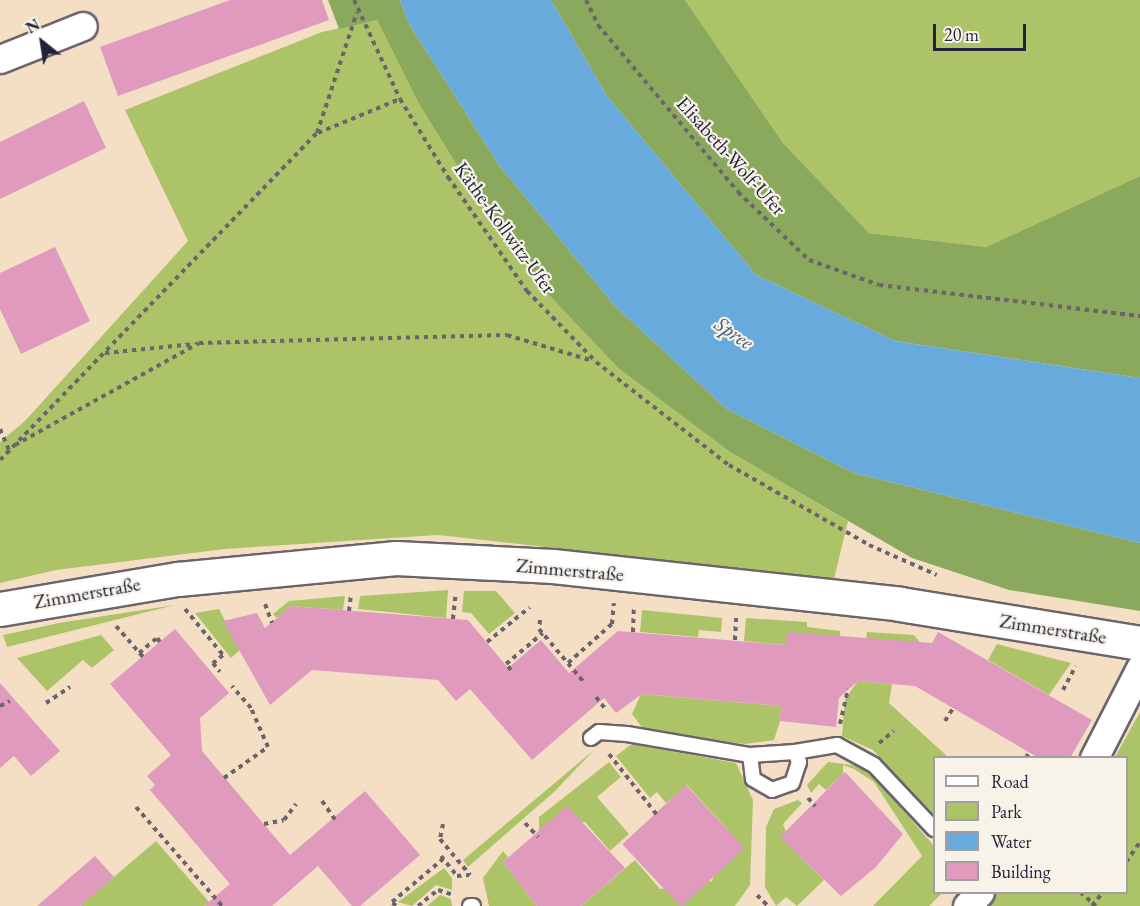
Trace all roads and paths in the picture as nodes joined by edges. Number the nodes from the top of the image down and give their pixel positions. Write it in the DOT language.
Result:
graph roads {
  1 [pos="354,0"];
  2 [pos="586,0"];
  3 [pos="357,12"];
  4 [pos="83,26"];
  5 [pos="0,59"];
  6 [pos="400,99"];
  7 [pos="317,133"];
  8 [pos="1140,316"];
  9 [pos="199,343"];
  10 [pos="105,353"];
  11 [pos="596,362"];
  12 [pos="0,429"];
  13 [pos="15,445"];
  14 [pos="10,452"];
  15 [pos="0,460"];
  16 [pos="869,544"];
  17 [pos="457,585"];
  18 [pos="351,592"];
  19 [pos="615,595"];
  20 [pos="265,600"];
  21 [pos="530,607"];
  22 [pos="0,609"];
  23 [pos="185,609"];
  24 [pos="349,611"];
  25 [pos="453,619"];
  26 [pos="540,620"];
  27 [pos="633,620"];
  28 [pos="272,623"];
  29 [pos="116,626"];
  30 [pos="736,628"];
  31 [pos="633,632"];
  32 [pos="543,633"];
  33 [pos="735,640"];
  34 [pos="160,642"];
  35 [pos="487,642"];
  36 [pos="1140,643"];
  37 [pos="139,652"];
  38 [pos="1081,657"];
  39 [pos="145,659"];
  40 [pos="568,663"];
  41 [pos="1140,668"];
  42 [pos="511,670"];
  43 [pos="220,672"];
  44 [pos="583,681"];
  45 [pos="232,686"];
  46 [pos="70,687"];
  47 [pos="848,689"];
  48 [pos="1063,690"];
  49 [pos="596,697"];
  50 [pos="10,700"];
  51 [pos="46,703"];
  52 [pos="0,706"];
  53 [pos="953,708"];
  54 [pos="612,716"];
  55 [pos="945,722"];
  56 [pos="591,738"];
  57 [pos="837,745"];
  58 [pos="606,752"];
  59 [pos="795,752"];
  60 [pos="1029,752"];
  61 [pos="750,755"];
  62 [pos="1027,756"];
  63 [pos="1095,756"];
  64 [pos="224,778"];
  65 [pos="322,801"];
  66 [pos="296,804"];
  67 [pos="136,807"];
  68 [pos="657,815"];
  69 [pos="336,820"];
  70 [pos="264,824"];
  71 [pos="443,824"];
  72 [pos="525,824"];
  73 [pos="933,829"];
  74 [pos="538,837"];
  75 [pos="1140,842"];
  76 [pos="1128,858"];
  77 [pos="978,894"];
  78 [pos="1082,894"];
  79 [pos="451,895"];
  80 [pos="757,895"];
  81 [pos="222,906"];
  82 [pos="396,906"];
  83 [pos="418,906"];
  84 [pos="768,906"];
  85 [pos="966,906"];
  86 [pos="1094,906"];
  1 -- 3 [label="path, Käthe-Kollwitz-Ufer"];
  2 -- 8 [label="path, Elisabeth-Wolf-Ufer"];
  3 -- 6 [label="path, Käthe-Kollwitz-Ufer"];
  3 -- 7 [label="path"];
  4 -- 5 [label="street"];
  6 -- 7 [label="path"];
  6 -- 11 [label="path, Käthe-Kollwitz-Ufer"];
  7 -- 10 [label="path"];
  9 -- 10 [label="path"];
  9 -- 11 [label="path"];
  9 -- 13 [label="path"];
  10 -- 13 [label="path"];
  11 -- 16 [label="path, Käthe-Kollwitz-Ufer"];
  12 -- 14 [label="path"];
  13 -- 14 [label="path"];
  14 -- 15 [label="path"];
  17 -- 25 [label="path"];
  18 -- 24 [label="path"];
  19 -- 40 [label="path"];
  20 -- 28 [label="path"];
  21 -- 35 [label="path"];
  22 -- 36 [label="street, Zimmerstraße"];
  23 -- 43 [label="path"];
  26 -- 32 [label="path"];
  27 -- 31 [label="path"];
  29 -- 37 [label="path"];
  30 -- 33 [label="path"];
  32 -- 40 [label="path"];
  32 -- 42 [label="path"];
  34 -- 37 [label="path"];
  37 -- 39 [label="path"];
  38 -- 48 [label="path"];
  40 -- 44 [label="path"];
  41 -- 63 [label="street"];
  45 -- 64 [label="path"];
  46 -- 51 [label="path"];
  47 -- 57 [label="path"];
  49 -- 54 [label="path"];
  50 -- 52 [label="path"];
  53 -- 55 [label="path"];
  56 -- 61 [label="lane"];
  57 -- 59 [label="lane"];
  57 -- 73 [label="lane"];
  58 -- 68 [label="path"];
  59 -- 61 [label="lane"];
  59 -- 61 [label="lane"];
  60 -- 62 [label="path"];
  65 -- 69 [label="path"];
  66 -- 70 [label="path"];
  67 -- 81 [label="path"];
  71 -- 82 [label="path"];
  72 -- 74 [label="path"];
  75 -- 76 [label="path"];
  77 -- 85 [label="street"];
  78 -- 86 [label="path"];
  79 -- 83 [label="path"];
  80 -- 84 [label="path"];
}
